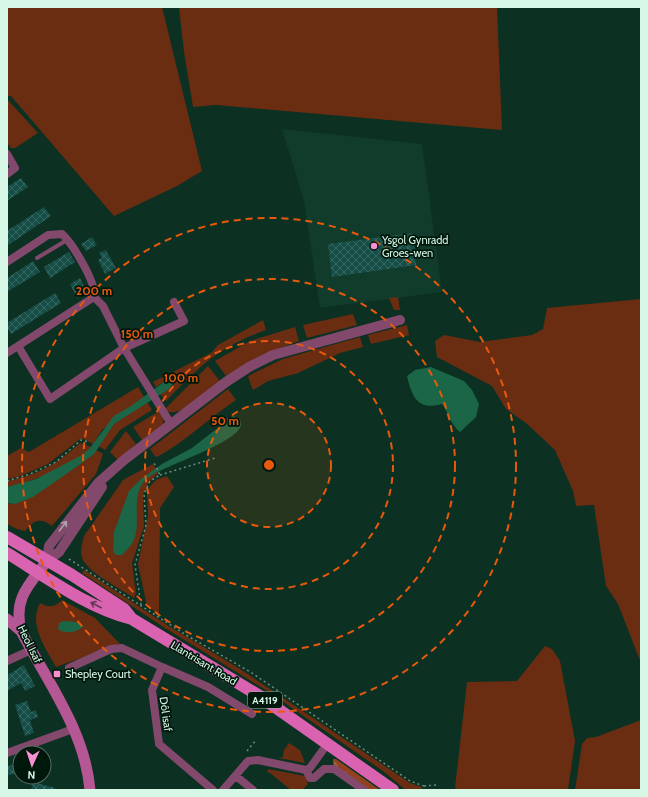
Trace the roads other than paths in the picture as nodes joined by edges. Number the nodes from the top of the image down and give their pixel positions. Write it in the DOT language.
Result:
graph roads {
  1 [pos="7,154"];
  2 [pos="7,174"];
  3 [pos="68,239"];
  4 [pos="37,258"];
  5 [pos="7,262"];
  6 [pos="94,297"];
  7 [pos="174,302"];
  8 [pos="400,320"];
  9 [pos="18,346"];
  10 [pos="124,348"];
  11 [pos="7,353"];
  12 [pos="171,424"];
  13 [pos="7,537"];
  14 [pos="7,554"];
  15 [pos="47,561"];
  16 [pos="38,572"];
  17 [pos="7,619"];
  18 [pos="132,619"];
  19 [pos="21,631"];
  20 [pos="31,650"];
  21 [pos="7,661"];
  22 [pos="162,667"];
  23 [pos="69,668"];
  24 [pos="252,714"];
  25 [pos="73,729"];
  26 [pos="328,743"];
  27 [pos="7,753"];
  28 [pos="306,770"];
  29 [pos="236,776"];
  30 [pos="90,790"];
  31 [pos="213,790"];
  32 [pos="223,790"];
  33 [pos="253,790"];
  34 [pos="364,790"];
  35 [pos="393,790"];
  1 -- 2 [label="street"];
  3 -- 4 [label="lane"];
  3 -- 5 [label="street"];
  3 -- 6 [label="street"];
  6 -- 9 [label="street"];
  6 -- 10 [label="street"];
  7 -- 10 [label="street"];
  8 -- 12 [label="street"];
  9 -- 10 [label="street"];
  9 -- 11 [label="street"];
  10 -- 12 [label="street"];
  12 -- 15 [label="street"];
  13 -- 15 [label="main road, Llantrisant Road / A4119"];
  14 -- 16 [label="main road, Llantrisant Road / A4119"];
  15 -- 16 [label="main road, Heol Isaf"];
  15 -- 18 [label="main road, Llantrisant Road / A4119"];
  18 -- 16 [label="main road, Llantrisant Road / A4119, one-way"];
  16 -- 19 [label="main road, Heol Isaf"];
  17 -- 19 [label="main road"];
  18 -- 26 [label="main road, Llantrisant Road / A4119"];
  19 -- 20 [label="main road, Heol Isaf"];
  20 -- 21 [label="street"];
  20 -- 25 [label="main road, Heol Isaf"];
  22 -- 23 [label="street"];
  22 -- 24 [label="street"];
  22 -- 31 [label="street, Dôl isaf"];
  25 -- 27 [label="street"];
  25 -- 30 [label="main road, Heol Isaf"];
  26 -- 28 [label="street"];
  26 -- 35 [label="main road, Llantrisant Road / A4119"];
  28 -- 29 [label="street"];
  28 -- 34 [label="street"];
  29 -- 32 [label="street"];
  29 -- 33 [label="street"];
}
